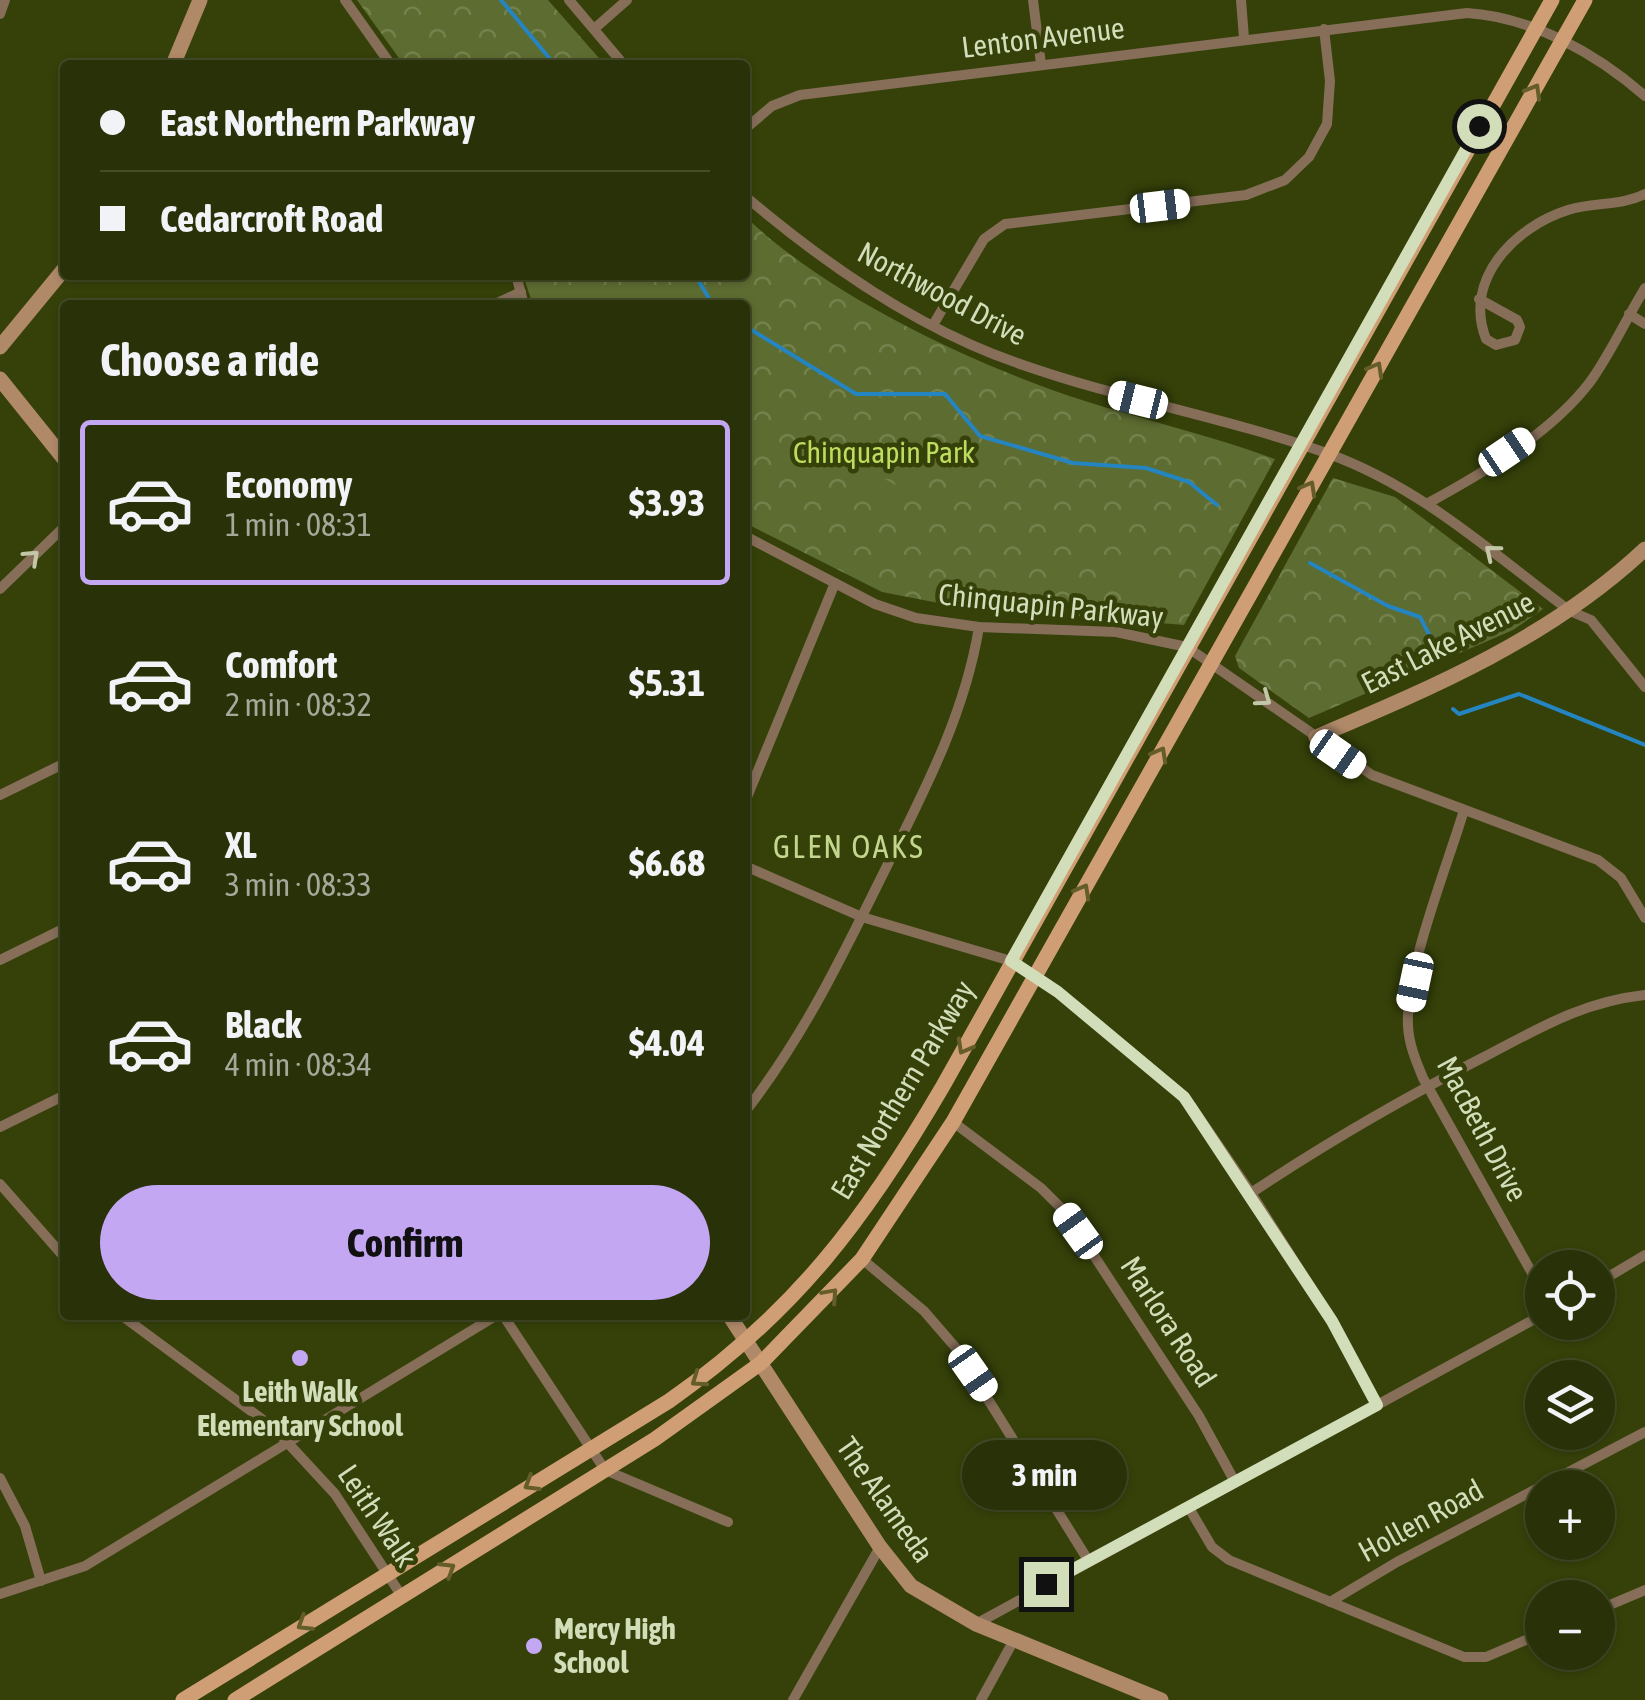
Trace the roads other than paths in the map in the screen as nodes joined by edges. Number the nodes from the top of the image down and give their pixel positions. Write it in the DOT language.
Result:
graph roads {
  1 [pos="5,0"];
  2 [pos="200,0"];
  3 [pos="345,0"];
  4 [pos="569,0"];
  5 [pos="627,0"];
  6 [pos="1033,0"];
  7 [pos="1241,0"];
  8 [pos="1552,0"];
  9 [pos="1585,0"];
  10 [pos="0,14"];
  11 [pos="594,29"];
  12 [pos="1324,29"];
  13 [pos="1534,31"];
  14 [pos="1244,38"];
  15 [pos="1563,40"];
  16 [pos="175,60"];
  17 [pos="387,60"];
  18 [pos="620,60"];
  19 [pos="1041,64"];
  20 [pos="1645,96"];
  21 [pos="750,125"];
  22 [pos="1645,194"];
  23 [pos="750,200"];
  24 [pos="60,274"];
  25 [pos="517,280"];
  26 [pos="1645,288"];
  27 [pos="521,292"];
  28 [pos="1479,299"];
  29 [pos="504,300"];
  30 [pos="523,300"];
  31 [pos="1629,314"];
  32 [pos="1645,324"];
  33 [pos="934,325"];
  34 [pos="0,347"];
  35 [pos="0,379"];
  36 [pos="1299,446"];
  37 [pos="60,454"];
  38 [pos="1328,454"];
  39 [pos="1430,502"];
  40 [pos="60,531"];
  41 [pos="750,539"];
  42 [pos="1645,549"];
  43 [pos="836,583"];
  44 [pos="0,588"];
  45 [pos="1570,611"];
  46 [pos="980,627"];
  47 [pos="1187,646"];
  48 [pos="1212,661"];
  49 [pos="1645,686"];
  50 [pos="1316,737"];
  51 [pos="60,765"];
  52 [pos="750,790"];
  53 [pos="0,795"];
  54 [pos="1464,810"];
  55 [pos="750,868"];
  56 [pos="862,917"];
  57 [pos="1645,918"];
  58 [pos="60,930"];
  59 [pos="0,960"];
  60 [pos="1011,961"];
  61 [pos="1035,976"];
  62 [pos="1645,995"];
  63 [pos="1428,1086"];
  64 [pos="60,1097"];
  65 [pos="750,1105"];
  66 [pos="954,1122"];
  67 [pos="0,1127"];
  68 [pos="0,1184"];
  69 [pos="1251,1193"];
  70 [pos="60,1252"];
  71 [pos="1645,1255"];
  72 [pos="862,1259"];
  73 [pos="1525,1260"];
  74 [pos="1615,1273"];
  75 [pos="128,1320"];
  76 [pos="492,1320"];
  77 [pos="503,1320"];
  78 [pos="732,1320"];
  79 [pos="1525,1323"];
  80 [pos="746,1340"];
  81 [pos="760,1363"];
  82 [pos="1377,1405"];
  83 [pos="1645,1432"];
  84 [pos="287,1442"];
  85 [pos="590,1448"];
  86 [pos="605,1470"];
  87 [pos="0,1478"];
  88 [pos="1236,1482"];
  89 [pos="1188,1508"];
  90 [pos="728,1522"];
  91 [pos="880,1546"];
  92 [pos="1088,1560"];
  93 [pos="386,1572"];
  94 [pos="42,1581"];
  95 [pos="1645,1590"];
  96 [pos="0,1594"];
  97 [pos="402,1598"];
  98 [pos="1330,1602"];
  99 [pos="1615,1603"];
  100 [pos="976,1624"];
  101 [pos="1014,1640"];
  102 [pos="1525,1640"];
  103 [pos="182,1700"];
  104 [pos="235,1700"];
  105 [pos="792,1700"];
  106 [pos="981,1700"];
  107 [pos="1161,1700"];
  1 -- 10 [label="street"];
  2 -- 16 [label="street"];
  3 -- 17 [label="street"];
  4 -- 11 [label="street"];
  5 -- 11 [label="street"];
  6 -- 19 [label="street"];
  7 -- 14 [label="street"];
  8 -- 13 [label="main road, East Northern Parkway"];
  9 -- 15 [label="main road, East Northern Parkway"];
  11 -- 18 [label="street"];
  12 -- 13 [label="street, Lenton Avenue"];
  12 -- 14 [label="street, Lenton Avenue"];
  12 -- 33 [label="street"];
  13 -- 15 [label="street, Lenton Avenue"];
  13 -- 36 [label="main road, East Northern Parkway"];
  14 -- 19 [label="street, Lenton Avenue"];
  15 -- 20 [label="street, Lenton Avenue"];
  38 -- 15 [label="main road, East Northern Parkway, one-way"];
  19 -- 21 [label="street, Lenton Avenue"];
  22 -- 28 [label="street"];
  23 -- 33 [label="street, Northwood Drive"];
  24 -- 34 [label="street"];
  25 -- 27 [label="street"];
  26 -- 31 [label="street"];
  27 -- 29 [label="street"];
  27 -- 30 [label="street"];
  28 -- 28 [label="street"];
  31 -- 32 [label="street"];
  31 -- 39 [label="street"];
  33 -- 36 [label="street, Northwood Drive"];
  35 -- 37 [label="street"];
  36 -- 38 [label="street, Northwood Drive"];
  36 -- 47 [label="main road, East Northern Parkway"];
  38 -- 39 [label="street, Northwood Drive"];
  48 -- 38 [label="main road, East Northern Parkway, one-way"];
  45 -- 39 [label="street, Northwood Drive, one-way"];
  44 -- 40 [label="street, one-way"];
  41 -- 43 [label="street, Chinquapin Parkway"];
  42 -- 45 [label="street, East Lake Avenue"];
  43 -- 46 [label="street, Chinquapin Parkway"];
  43 -- 52 [label="street"];
  45 -- 49 [label="street, Northwood Drive"];
  45 -- 50 [label="street, East Lake Avenue"];
  46 -- 47 [label="street, Chinquapin Parkway"];
  46 -- 56 [label="street"];
  47 -- 48 [label="street, Chinquapin Parkway"];
  47 -- 60 [label="main road, East Northern Parkway"];
  48 -- 50 [label="street, Chinquapin Parkway, one-way"];
  61 -- 48 [label="main road, East Northern Parkway, one-way"];
  50 -- 54 [label="street, Chinquapin Parkway"];
  51 -- 53 [label="street"];
  54 -- 57 [label="street, Chinquapin Parkway"];
  54 -- 63 [label="street, MacBeth Drive"];
  55 -- 56 [label="street"];
  56 -- 60 [label="street"];
  56 -- 65 [label="street"];
  58 -- 59 [label="street"];
  60 -- 61 [label="street"];
  60 -- 80 [label="main road, East Northern Parkway, one-way"];
  61 -- 66 [label="main road, East Northern Parkway"];
  61 -- 69 [label="street"];
  62 -- 63 [label="street"];
  63 -- 69 [label="street"];
  63 -- 73 [label="street, MacBeth Drive"];
  64 -- 67 [label="street"];
  66 -- 72 [label="main road, East Northern Parkway"];
  66 -- 88 [label="street, Marlora Road"];
  68 -- 70 [label="street"];
  69 -- 82 [label="street"];
  71 -- 74 [label="street"];
  81 -- 72 [label="main road, East Northern Parkway, one-way"];
  72 -- 92 [label="street"];
  75 -- 84 [label="street, Leith Walk"];
  76 -- 84 [label="street"];
  77 -- 85 [label="street"];
  78 -- 80 [label="street, The Alameda"];
  79 -- 82 [label="street"];
  80 -- 81 [label="street, The Alameda"];
  80 -- 85 [label="main road, East Northern Parkway, one-way"];
  81 -- 86 [label="main road, East Northern Parkway"];
  81 -- 91 [label="street, The Alameda"];
  82 -- 88 [label="street"];
  83 -- 98 [label="street, Hollen Road"];
  84 -- 93 [label="street, Leith Walk"];
  84 -- 94 [label="street"];
  85 -- 86 [label="street"];
  85 -- 93 [label="main road, East Northern Parkway, one-way"];
  86 -- 90 [label="street"];
  97 -- 86 [label="main road, East Northern Parkway, one-way"];
  87 -- 94 [label="street"];
  88 -- 89 [label="street"];
  89 -- 92 [label="street"];
  89 -- 98 [label="street"];
  91 -- 100 [label="street, The Alameda"];
  91 -- 105 [label="street"];
  92 -- 100 [label="street"];
  93 -- 97 [label="street, Leith Walk"];
  93 -- 103 [label="main road, East Northern Parkway, one-way"];
  94 -- 96 [label="street"];
  95 -- 99 [label="street"];
  97 -- 104 [label="main road, East Northern Parkway"];
  98 -- 102 [label="street"];
  100 -- 101 [label="street, The Alameda"];
  101 -- 106 [label="street"];
  101 -- 107 [label="street, The Alameda"];
}
